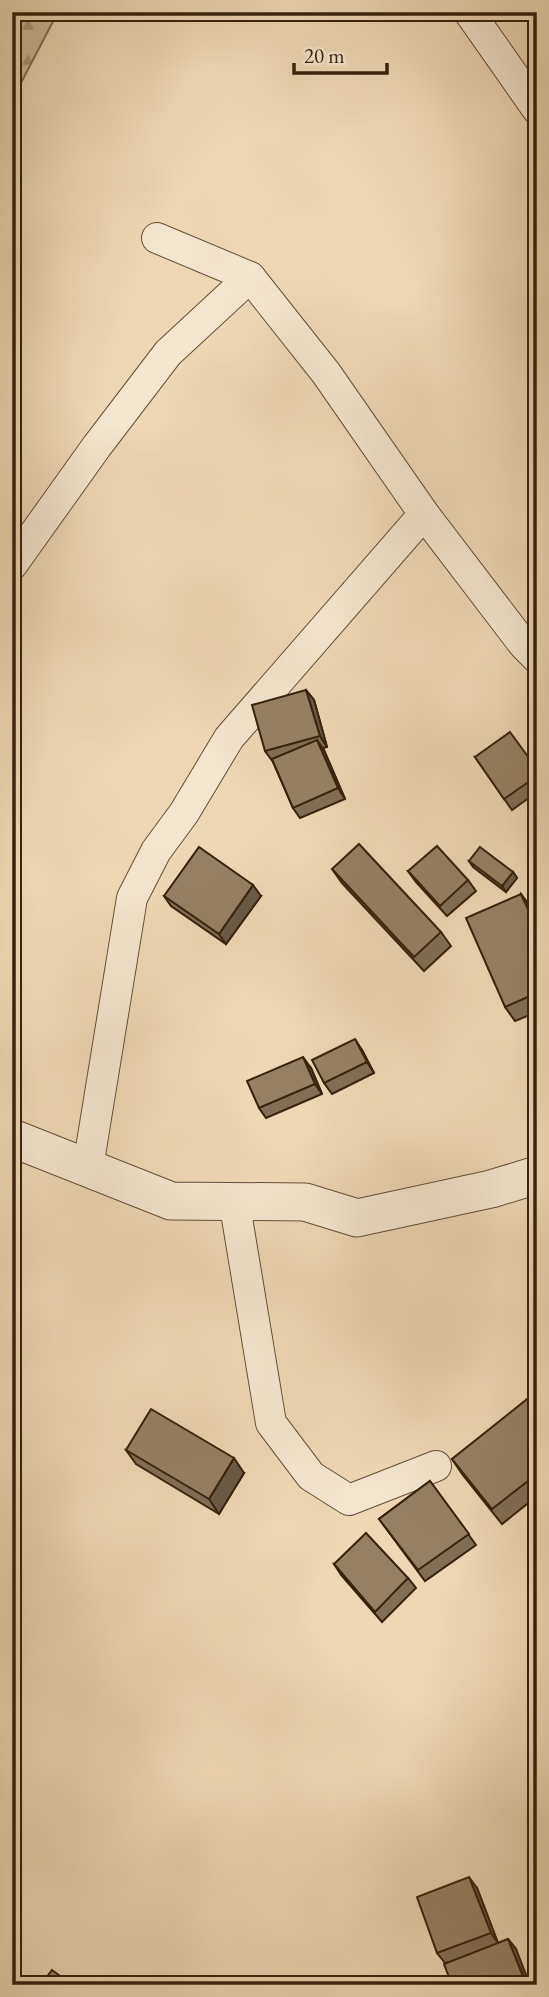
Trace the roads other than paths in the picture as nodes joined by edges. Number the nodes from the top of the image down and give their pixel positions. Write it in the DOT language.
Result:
graph roads {
  1 [pos="469,12"];
  2 [pos="537,109"];
  3 [pos="157,238"];
  4 [pos="250,277"];
  5 [pos="424,514"];
  6 [pos="12,565"];
  7 [pos="537,658"];
  8 [pos="12,1139"];
  9 [pos="88,1167"];
  10 [pos="537,1175"];
  11 [pos="234,1200"];
  12 [pos="436,1466"];
  1 -- 2 [label="street"];
  3 -- 4 [label="street"];
  4 -- 5 [label="street"];
  4 -- 6 [label="street"];
  5 -- 7 [label="street"];
  5 -- 9 [label="street"];
  8 -- 9 [label="street"];
  9 -- 11 [label="street"];
  10 -- 11 [label="street"];
  11 -- 12 [label="street"];
}
